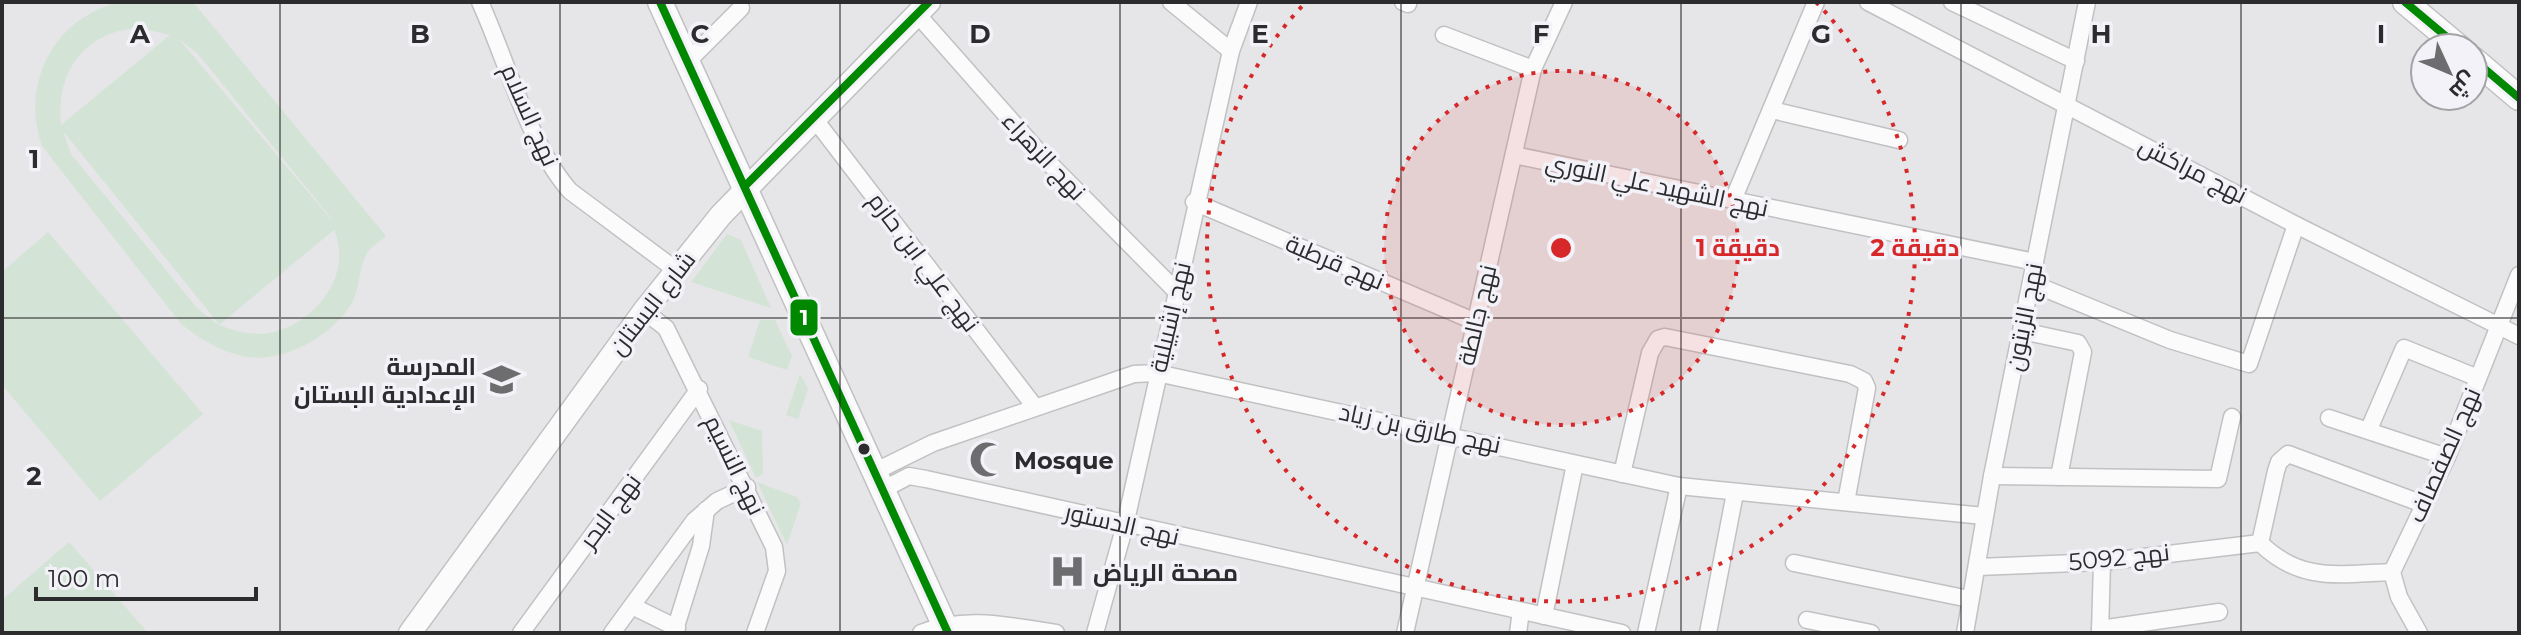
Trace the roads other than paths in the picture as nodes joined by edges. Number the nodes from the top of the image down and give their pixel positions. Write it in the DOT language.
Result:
graph roads {
  1 [pos="480,2"];
  2 [pos="660,2"];
  3 [pos="1171,2"];
  4 [pos="1249,2"];
  5 [pos="1564,2"];
  6 [pos="1816,2"];
  7 [pos="1868,2"];
  8 [pos="1952,2"];
  9 [pos="2087,2"];
  10 [pos="2405,2"];
  11 [pos="741,8"];
  12 [pos="923,8"];
  13 [pos="2441,32"];
  14 [pos="1444,35"];
  15 [pos="1231,51"];
  16 [pos="688,61"];
  17 [pos="2076,61"];
  18 [pos="1533,69"];
  19 [pos="2489,73"];
  20 [pos="2519,98"];
  21 [pos="2068,107"];
  22 [pos="1772,110"];
  23 [pos="813,117"];
  24 [pos="1899,140"];
  25 [pos="1514,155"];
  26 [pos="745,186"];
  27 [pos="1733,200"];
  28 [pos="1194,202"];
  29 [pos="2296,225"];
  30 [pos="2035,262"];
  31 [pos="676,270"];
  32 [pos="2519,275"];
  33 [pos="2031,283"];
  34 [pos="1177,292"];
  35 [pos="644,311"];
  36 [pos="1476,322"];
  37 [pos="2497,325"];
  38 [pos="2022,331"];
  39 [pos="2519,336"];
  40 [pos="1157,373"];
  41 [pos="2478,378"];
  42 [pos="699,389"];
  43 [pos="1035,407"];
  44 [pos="2232,417"];
  45 [pos="2329,418"];
  46 [pos="2369,429"];
  47 [pos="1449,433"];
  48 [pos="2447,457"];
  49 [pos="1575,464"];
  50 [pos="1622,474"];
  51 [pos="1992,476"];
  52 [pos="2059,477"];
  53 [pos="876,482"];
  54 [pos="1679,486"];
  55 [pos="747,487"];
  56 [pos="1735,493"];
  57 [pos="1846,502"];
  58 [pos="2423,504"];
  59 [pos="706,510"];
  60 [pos="1984,516"];
  61 [pos="1125,525"];
  62 [pos="2260,543"];
  63 [pos="2102,562"];
  64 [pos="1794,563"];
  65 [pos="1978,567"];
  66 [pos="2392,572"];
  67 [pos="1414,588"];
  68 [pos="1969,599"];
  69 [pos="632,606"];
  70 [pos="1521,611"];
  71 [pos="2219,612"];
  72 [pos="1544,616"];
  73 [pos="1807,620"];
  74 [pos="2416,629"];
  75 [pos="675,630"];
  76 [pos="937,630"];
  77 [pos="2100,631"];
  78 [pos="410,633"];
  79 [pos="521,633"];
  80 [pos="612,633"];
  81 [pos="755,633"];
  82 [pos="1056,633"];
  83 [pos="1095,633"];
  84 [pos="1405,633"];
  85 [pos="1518,633"];
  86 [pos="1622,633"];
  87 [pos="1646,633"];
  88 [pos="1708,633"];
  89 [pos="1871,633"];
  90 [pos="1965,633"];
  91 [pos="2432,633"];
  1 -- 31 [label="street, نهج السلام"];
  2 -- 16 [label="main road"];
  3 -- 15 [label="street"];
  4 -- 15 [label="street, نهج إشبيلية"];
  5 -- 18 [label="street, نهج جالطة"];
  6 -- 22 [label="street"];
  7 -- 21 [label="street, نهج مراكش"];
  8 -- 17 [label="street"];
  9 -- 17 [label="street, نهج الزيتون"];
  10 -- 13 [label="main road"];
  11 -- 16 [label="street"];
  12 -- 23 [label="main road, شارع البستان"];
  12 -- 34 [label="street, نهج الزهراء"];
  14 -- 18 [label="street"];
  15 -- 28 [label="street, نهج إشبيلية"];
  16 -- 26 [label="main road"];
  17 -- 21 [label="street, نهج الزيتون"];
  18 -- 25 [label="street, نهج جالطة"];
  19 -- 20 [label="main road"];
  21 -- 29 [label="street, نهج مراكش"];
  21 -- 30 [label="street, نهج الزيتون"];
  22 -- 24 [label="street"];
  22 -- 27 [label="street"];
  23 -- 26 [label="main road, شارع البستان"];
  23 -- 43 [label="street, نهج علي ابن حازم"];
  25 -- 27 [label="street, نهج الشهيد علي النوري"];
  25 -- 36 [label="street, نهج جالطة"];
  26 -- 31 [label="main road, شارع البستان"];
  26 -- 53 [label="main road"];
  27 -- 30 [label="street, نهج الشهيد علي النوري"];
  28 -- 34 [label="street, نهج إشبيلية"];
  28 -- 36 [label="street, نهج قرطبة"];
  29 -- 33 [label="street"];
  29 -- 37 [label="street, نهج مراكش"];
  30 -- 33 [label="street, نهج الزيتون"];
  31 -- 35 [label="main road, شارع البستان"];
  32 -- 37 [label="street, نهج الصفصاف"];
  33 -- 38 [label="street, نهج الزيتون"];
  34 -- 40 [label="street, نهج إشبيلية"];
  35 -- 42 [label="street, نهج النسيم"];
  35 -- 78 [label="main road, شارع البستان"];
  36 -- 47 [label="street, نهج جالطة"];
  37 -- 39 [label="street, نهج مراكش"];
  37 -- 41 [label="street, نهج الصفصاف"];
  38 -- 51 [label="street, نهج الزيتون"];
  38 -- 52 [label="street"];
  40 -- 43 [label="street, نهج طارق بن زياد"];
  40 -- 47 [label="street, نهج طارق بن زياد"];
  40 -- 61 [label="street, نهج إشبيلية"];
  41 -- 46 [label="street"];
  41 -- 48 [label="street, نهج الصفصاف"];
  42 -- 55 [label="street, نهج النسيم"];
  42 -- 79 [label="street, نهج البحر"];
  43 -- 53 [label="street, نهج طارق بن زياد"];
  44 -- 52 [label="street"];
  45 -- 46 [label="street"];
  46 -- 48 [label="street"];
  47 -- 49 [label="street, نهج طارق بن زياد"];
  47 -- 67 [label="street, نهج جالطة"];
  48 -- 58 [label="street, نهج الصفصاف"];
  49 -- 50 [label="street, نهج طارق بن زياد"];
  49 -- 72 [label="street"];
  50 -- 54 [label="street, نهج طارق بن زياد"];
  50 -- 57 [label="street"];
  51 -- 52 [label="street"];
  51 -- 60 [label="street, نهج الزيتون"];
  53 -- 61 [label="street, نهج الدستور"];
  53 -- 76 [label="main road"];
  54 -- 56 [label="street, نهج طارق بن زياد"];
  54 -- 87 [label="street"];
  55 -- 59 [label="street"];
  55 -- 81 [label="street, نهج النسيم"];
  56 -- 57 [label="street, نهج طارق بن زياد"];
  56 -- 88 [label="street"];
  57 -- 60 [label="street, نهج طارق بن زياد"];
  58 -- 62 [label="street"];
  58 -- 66 [label="street, نهج الصفصاف"];
  59 -- 69 [label="street"];
  59 -- 75 [label="street"];
  60 -- 65 [label="street, نهج الزيتون"];
  61 -- 67 [label="street, نهج الدستور"];
  61 -- 83 [label="street, نهج إشبيلية"];
  62 -- 63 [label="street, نهج 5092"];
  62 -- 66 [label="street"];
  63 -- 65 [label="street, نهج 5092"];
  63 -- 77 [label="street"];
  64 -- 68 [label="street"];
  65 -- 68 [label="street, نهج الزيتون"];
  66 -- 74 [label="street"];
  67 -- 70 [label="street, نهج الدستور"];
  67 -- 84 [label="street, نهج جالطة"];
  68 -- 90 [label="street, نهج الزيتون"];
  69 -- 75 [label="street"];
  69 -- 80 [label="street"];
  70 -- 72 [label="street, نهج الدستور"];
  70 -- 85 [label="street"];
  71 -- 77 [label="street"];
  72 -- 86 [label="street, نهج الدستور"];
  73 -- 89 [label="street"];
  74 -- 91 [label="street"];
  76 -- 82 [label="street"];
}
